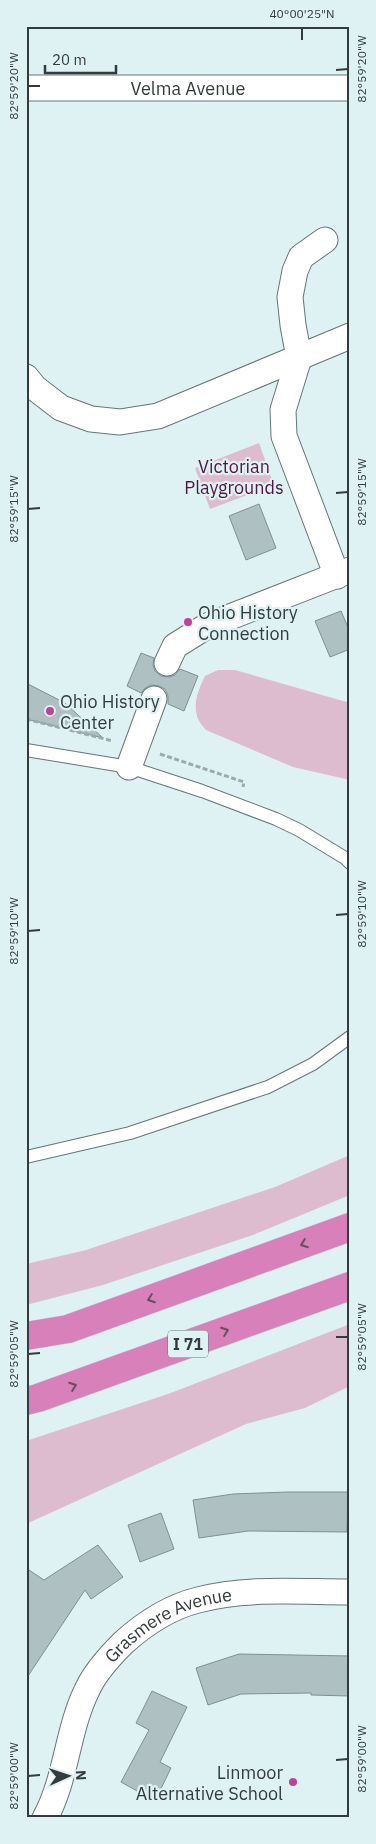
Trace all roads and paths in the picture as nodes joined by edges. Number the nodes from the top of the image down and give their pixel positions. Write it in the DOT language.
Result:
graph roads {
  1 [pos="26,88"];
  2 [pos="350,88"];
  3 [pos="325,240"];
  4 [pos="350,336"];
  5 [pos="299,358"];
  6 [pos="26,377"];
  7 [pos="343,573"];
  8 [pos="167,664"];
  9 [pos="154,698"];
  10 [pos="26,750"];
  11 [pos="129,767"];
  12 [pos="350,863"];
  13 [pos="350,1037"];
  14 [pos="26,1157"];
  15 [pos="350,1228"];
  16 [pos="350,1286"];
  17 [pos="26,1336"];
  18 [pos="26,1400"];
  19 [pos="350,1592"];
  20 [pos="46,1818"];
  1 -- 2 [label="street, Velma Avenue"];
  3 -- 5 [label="street"];
  4 -- 5 [label="street"];
  5 -- 6 [label="street"];
  5 -- 7 [label="street"];
  7 -- 8 [label="street"];
  9 -- 11 [label="street"];
  10 -- 11 [label="lane"];
  11 -- 12 [label="lane"];
  13 -- 14 [label="lane"];
  15 -- 17 [label="highway, one-way"];
  18 -- 16 [label="highway, I 71, one-way"];
  19 -- 20 [label="street, Grasmere Avenue"];
}
